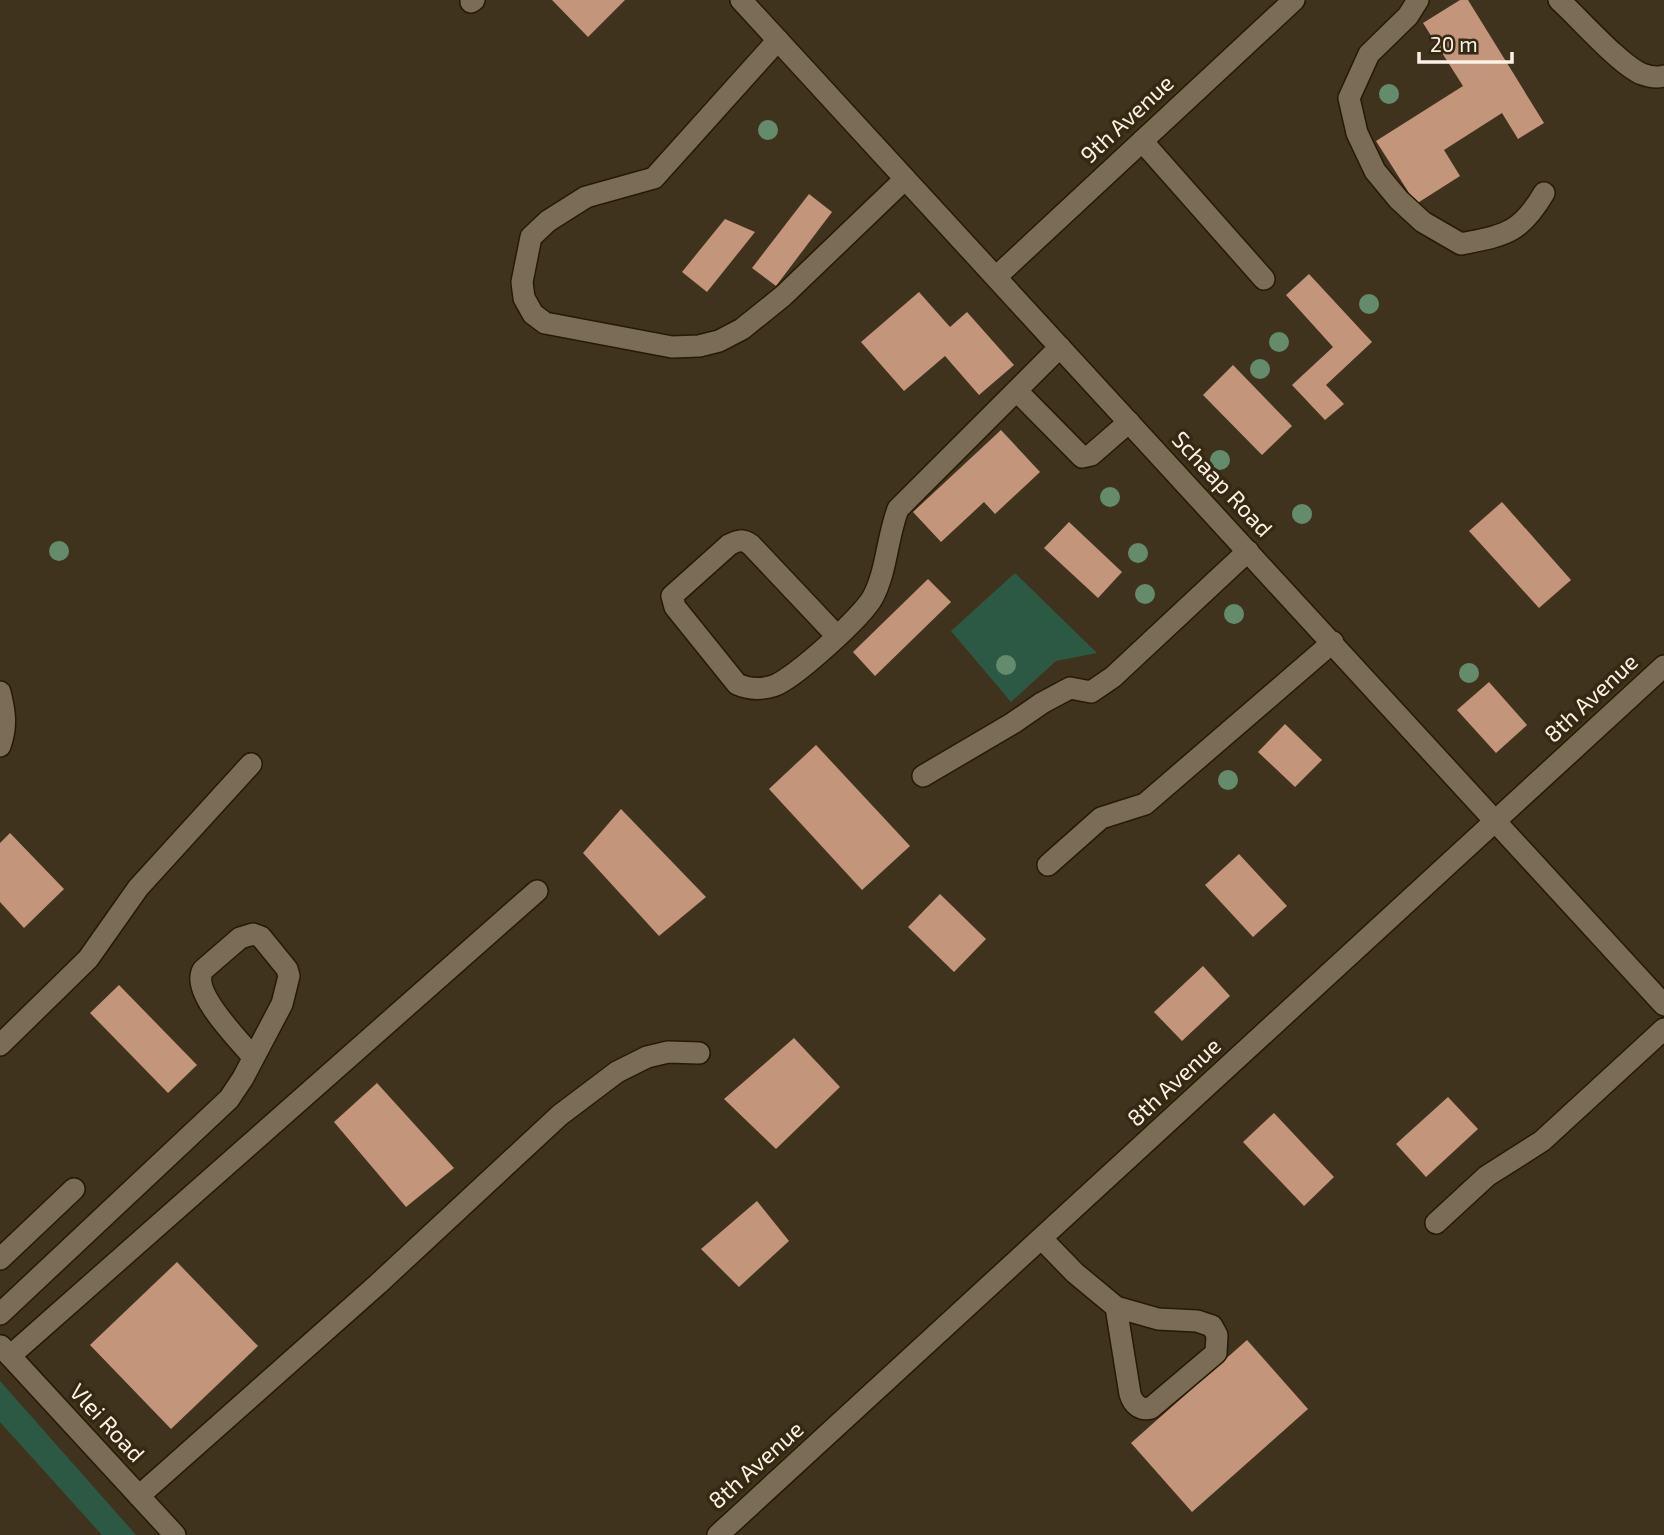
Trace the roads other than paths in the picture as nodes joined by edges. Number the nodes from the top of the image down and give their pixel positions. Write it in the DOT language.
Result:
graph roads {
  1 [pos="741,0"];
  2 [pos="1294,0"];
  3 [pos="1418,0"];
  4 [pos="1559,0"];
  5 [pos="778,40"];
  6 [pos="1664,76"];
  7 [pos="1142,141"];
  8 [pos="905,179"];
  9 [pos="1544,193"];
  10 [pos="996,277"];
  11 [pos="1264,279"];
  12 [pos="1060,347"];
  13 [pos="1017,391"];
  14 [pos="1129,422"];
  15 [pos="1248,551"];
  16 [pos="836,635"];
  17 [pos="1333,642"];
  18 [pos="1664,666"];
  19 [pos="0,692"];
  20 [pos="0,746"];
  21 [pos="251,764"];
  22 [pos="923,776"];
  23 [pos="1497,820"];
  24 [pos="1048,865"];
  25 [pos="537,891"];
  26 [pos="1664,1005"];
  27 [pos="1664,1029"];
  28 [pos="0,1045"];
  29 [pos="699,1052"];
  30 [pos="253,1057"];
  31 [pos="74,1189"];
  32 [pos="1436,1223"];
  33 [pos="1042,1239"];
  34 [pos="0,1259"];
  35 [pos="1116,1307"];
  36 [pos="0,1314"];
  37 [pos="5,1351"];
  38 [pos="139,1496"];
  39 [pos="175,1535"];
  40 [pos="718,1535"];
  1 -- 5 [label="street, Schaap Road"];
  2 -- 7 [label="street, 9th Avenue"];
  3 -- 9 [label="street"];
  4 -- 6 [label="street"];
  5 -- 8 [label="street, Schaap Road"];
  5 -- 8 [label="street"];
  7 -- 10 [label="street, 9th Avenue"];
  7 -- 11 [label="street"];
  8 -- 10 [label="street, Schaap Road"];
  10 -- 12 [label="street, Schaap Road"];
  12 -- 13 [label="street"];
  12 -- 14 [label="street, Schaap Road"];
  13 -- 14 [label="street"];
  13 -- 16 [label="street"];
  14 -- 15 [label="street, Schaap Road"];
  15 -- 17 [label="street, Schaap Road"];
  15 -- 22 [label="street"];
  16 -- 16 [label="street"];
  17 -- 23 [label="street, Schaap Road"];
  17 -- 24 [label="street"];
  18 -- 23 [label="street, 8th Avenue"];
  19 -- 20 [label="street"];
  21 -- 28 [label="street"];
  23 -- 26 [label="street, Schaap Road"];
  23 -- 33 [label="street, 8th Avenue"];
  25 -- 37 [label="street"];
  27 -- 32 [label="street"];
  29 -- 38 [label="street"];
  30 -- 30 [label="street"];
  30 -- 36 [label="street"];
  31 -- 34 [label="street"];
  33 -- 35 [label="street"];
  33 -- 40 [label="street, 8th Avenue"];
  35 -- 35 [label="street"];
  37 -- 38 [label="street, Vlei Road"];
  38 -- 39 [label="street, Vlei Road"];
}
